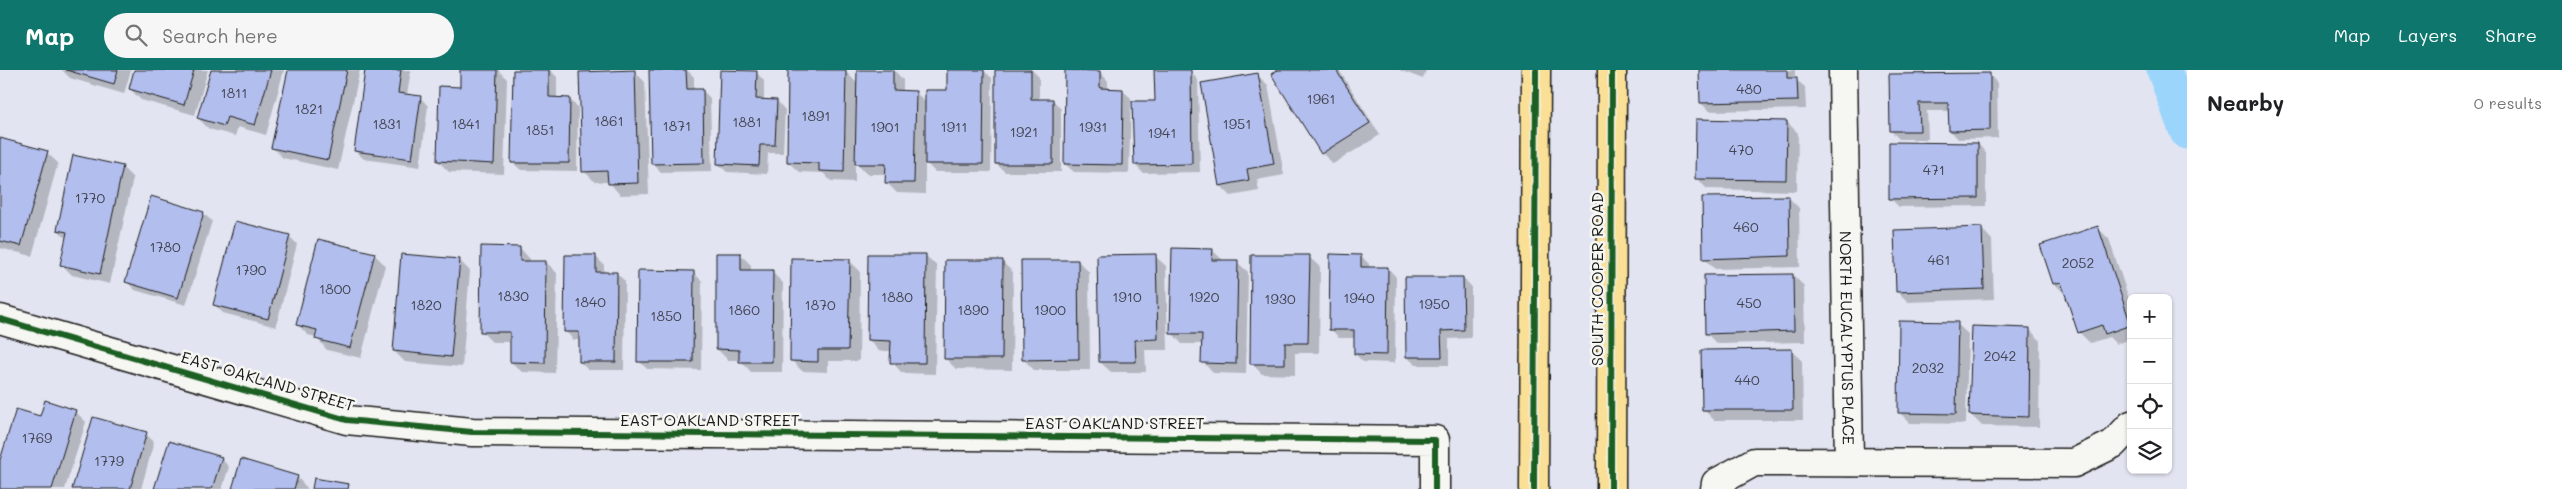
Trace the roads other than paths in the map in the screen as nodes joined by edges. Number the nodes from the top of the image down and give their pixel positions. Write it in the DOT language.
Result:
graph roads {
  1 [pos="1536,70"];
  2 [pos="1612,70"];
  3 [pos="1843,70"];
  4 [pos="0,319"];
  5 [pos="2127,429"];
  6 [pos="1849,462"];
  7 [pos="1435,489"];
  8 [pos="1534,489"];
  9 [pos="1611,489"];
  10 [pos="1715,489"];
  1 -- 8 [label="main road"];
  2 -- 9 [label="main road, SOUTH COOPER ROAD"];
  3 -- 6 [label="street, NORTH EUCALYPTUS PLACE"];
  4 -- 7 [label="street, EAST OAKLAND STREET"];
  5 -- 6 [label="street"];
  6 -- 10 [label="street, NORTH EUCALYPTUS PLACE"];
}
